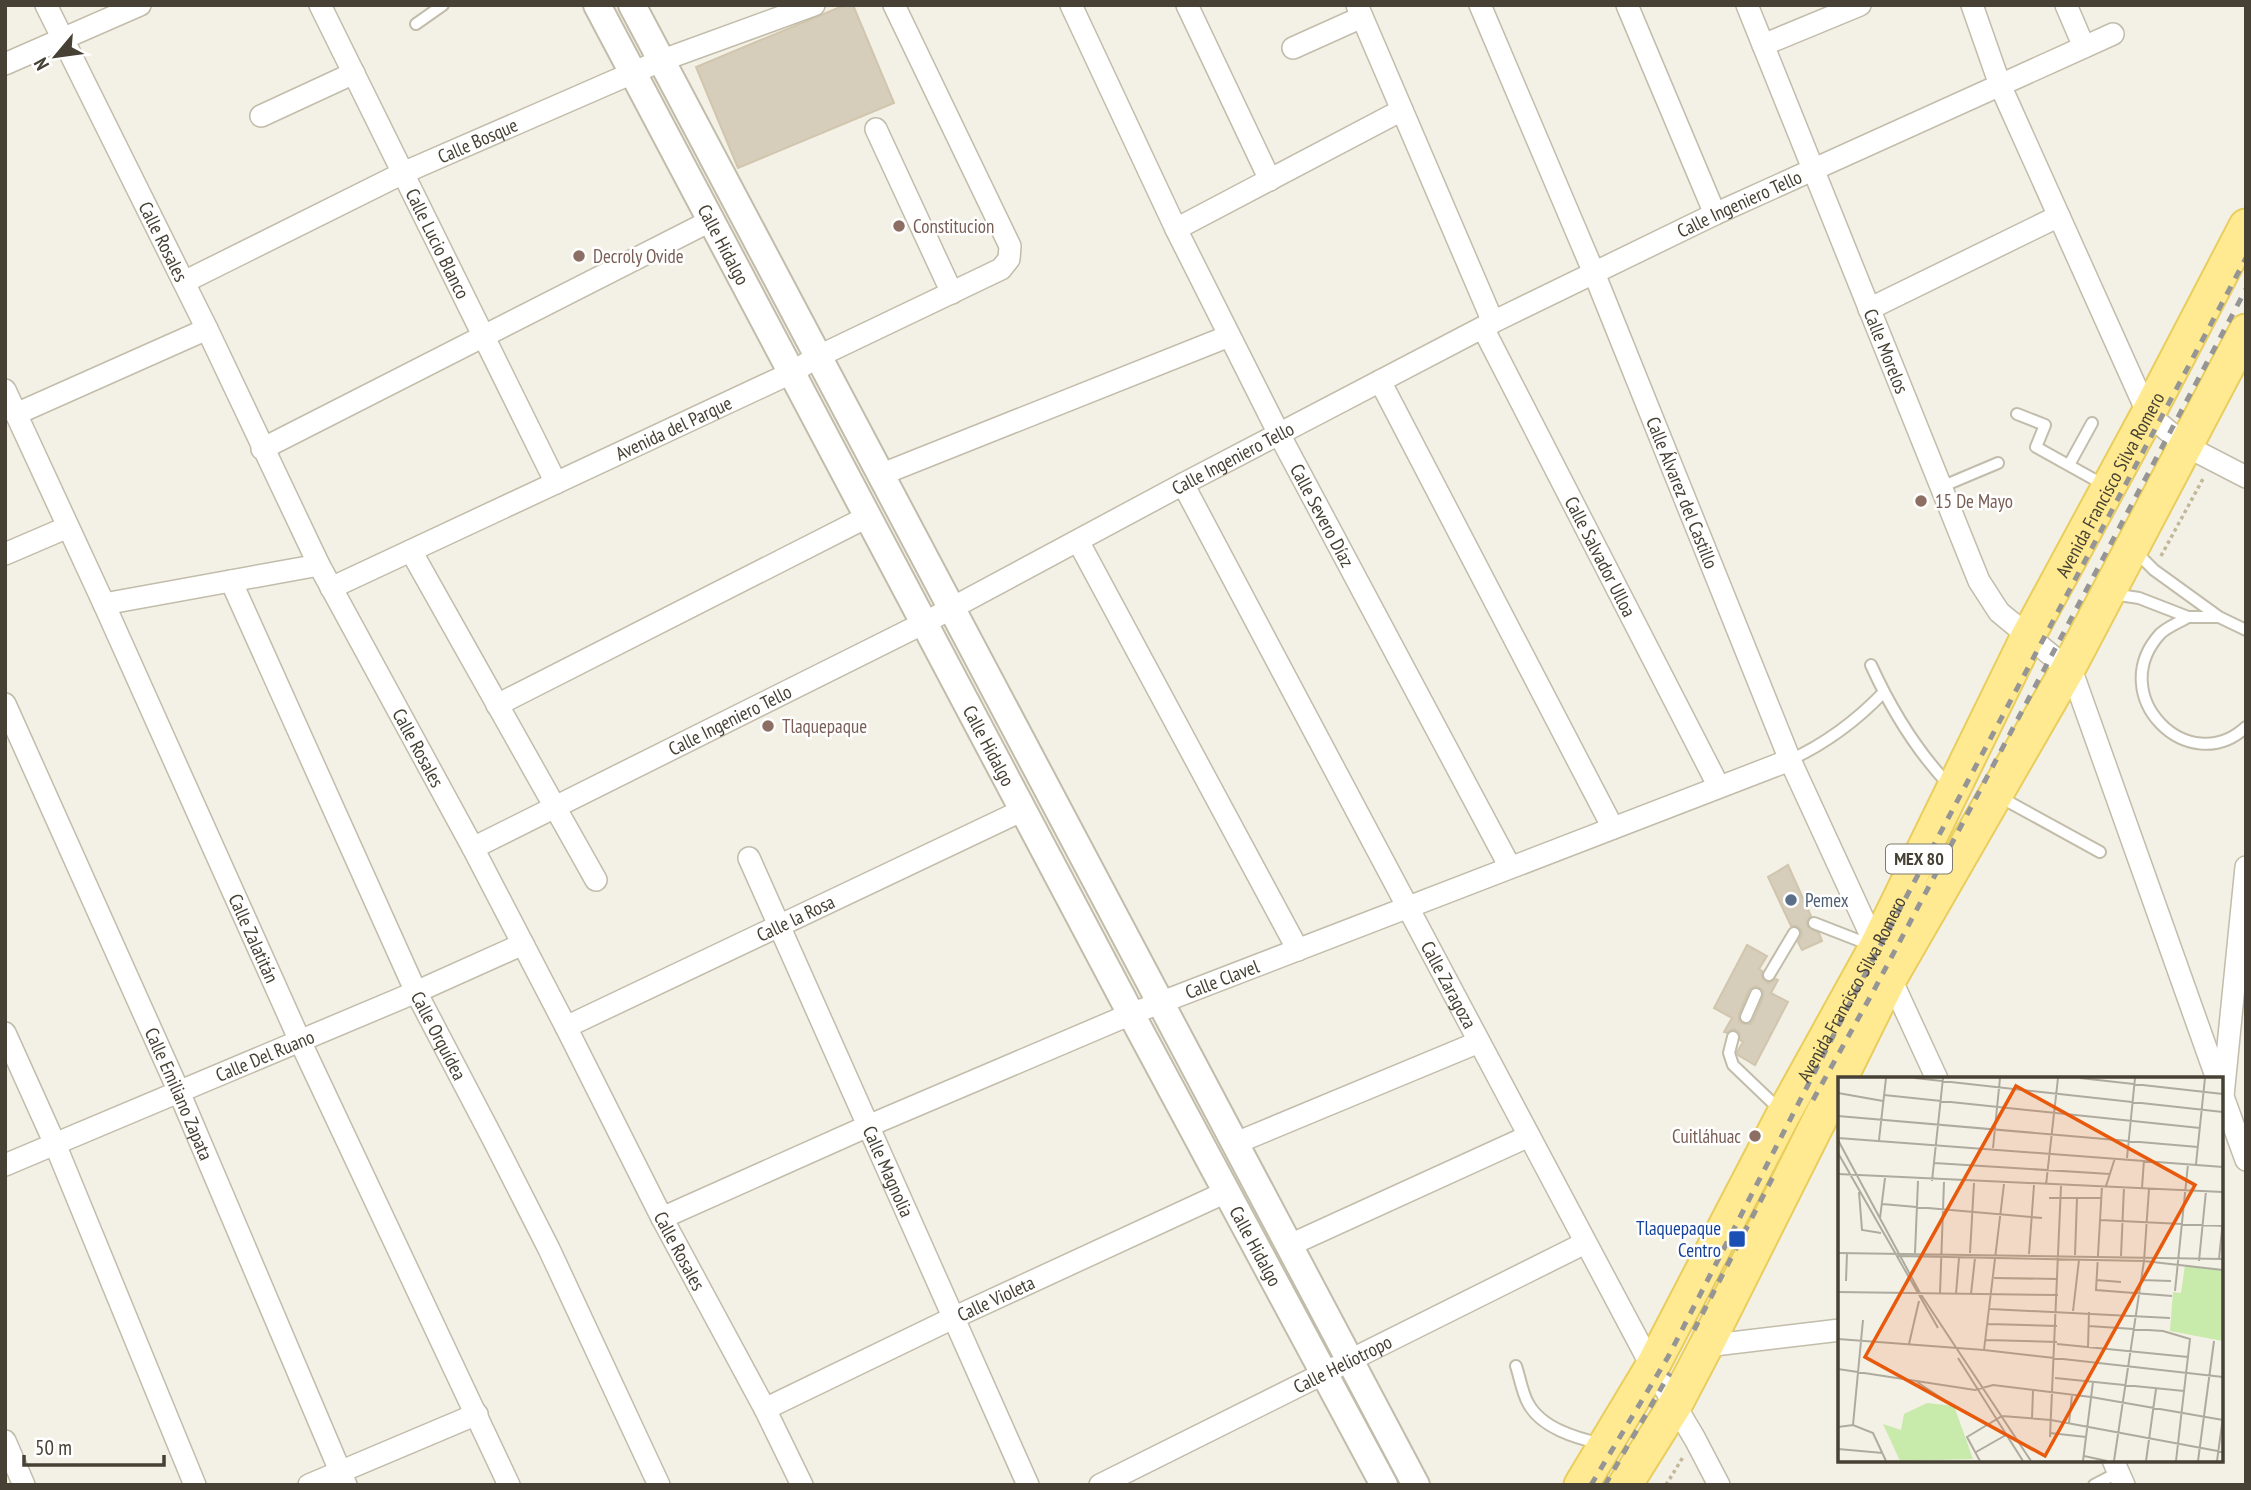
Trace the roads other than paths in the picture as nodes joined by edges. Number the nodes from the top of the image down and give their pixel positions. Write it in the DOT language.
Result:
graph roads {
  1 [pos="46,5"];
  2 [pos="140,5"];
  3 [pos="320,5"];
  4 [pos="443,5"];
  5 [pos="597,5"];
  6 [pos="632,5"];
  7 [pos="894,5"];
  8 [pos="1071,5"];
  9 [pos="1187,5"];
  10 [pos="1480,5"];
  11 [pos="1627,5"];
  12 [pos="1748,5"];
  13 [pos="1860,5"];
  14 [pos="1972,5"];
  15 [pos="2066,5"];
  16 [pos="801,8"];
  17 [pos="1360,11"];
  18 [pos="416,24"];
  19 [pos="2113,34"];
  20 [pos="64,38"];
  21 [pos="1763,44"];
  22 [pos="2084,47"];
  23 [pos="1293,48"];
  24 [pos="660,61"];
  25 [pos="5,64"];
  26 [pos="354,73"];
  27 [pos="631,73"];
  28 [pos="2000,85"];
  29 [pos="1402,110"];
  30 [pos="261,116"];
  31 [pos="876,129"];
  32 [pos="1814,170"];
  33 [pos="403,173"];
  34 [pos="1270,180"];
  35 [pos="1715,214"];
  36 [pos="2059,216"];
  37 [pos="710,221"];
  38 [pos="2246,226"];
  39 [pos="1176,229"];
  40 [pos="1594,272"];
  41 [pos="184,282"];
  42 [pos="952,293"];
  43 [pos="1870,309"];
  44 [pos="1488,325"];
  45 [pos="207,328"];
  46 [pos="2246,331"];
  47 [pos="1229,335"];
  48 [pos="484,336"];
  49 [pos="817,357"];
  50 [pos="791,373"];
  51 [pos="1380,382"];
  52 [pos="5,390"];
  53 [pos="16,414"];
  54 [pos="2017,414"];
  55 [pos="2148,414"];
  56 [pos="2092,423"];
  57 [pos="1279,434"];
  58 [pos="2186,446"];
  59 [pos="262,449"];
  60 [pos="1998,463"];
  61 [pos="2069,465"];
  62 [pos="880,475"];
  63 [pos="2246,477"];
  64 [pos="556,483"];
  65 [pos="1182,484"];
  66 [pos="2109,487"];
  67 [pos="1941,488"];
  68 [pos="867,517"];
  69 [pos="68,527"];
  70 [pos="1078,541"];
  71 [pos="2132,547"];
  72 [pos="411,551"];
  73 [pos="5,554"];
  74 [pos="319,565"];
  75 [pos="231,581"];
  76 [pos="331,588"];
  77 [pos="2108,593"];
  78 [pos="104,604"];
  79 [pos="951,608"];
  80 [pos="2188,617"];
  81 [pos="2219,617"];
  82 [pos="924,623"];
  83 [pos="2246,630"];
  84 [pos="2028,636"];
  85 [pos="1871,665"];
  86 [pos="2068,669"];
  87 [pos="1883,693"];
  88 [pos="5,704"];
  89 [pos="498,705"];
  90 [pos="2246,727"];
  91 [pos="1790,760"];
  92 [pos="1719,787"];
  93 [pos="1953,789"];
  94 [pos="1995,795"];
  95 [pos="554,807"];
  96 [pos="1023,810"];
  97 [pos="1613,828"];
  98 [pos="473,848"];
  99 [pos="2100,852"];
  100 [pos="749,859"];
  101 [pos="1510,867"];
  102 [pos="2246,867"];
  103 [pos="596,880"];
  104 [pos="1407,908"];
  105 [pos="1814,923"];
  106 [pos="779,926"];
  107 [pos="1794,933"];
  108 [pos="523,944"];
  109 [pos="1876,947"];
  110 [pos="1298,950"];
  111 [pos="1769,975"];
  112 [pos="1890,978"];
  113 [pos="416,992"];
  114 [pos="1756,994"];
  115 [pos="1161,1003"];
  116 [pos="1131,1014"];
  117 [pos="1746,1017"];
  118 [pos="566,1027"];
  119 [pos="5,1032"];
  120 [pos="1733,1037"];
  121 [pos="300,1041"];
  122 [pos="1479,1042"];
  123 [pos="1841,1077"];
  124 [pos="1936,1077"];
  125 [pos="2217,1077"];
  126 [pos="2222,1077"];
  127 [pos="1838,1083"];
  128 [pos="179,1092"];
  129 [pos="2223,1094"];
  130 [pos="1783,1115"];
  131 [pos="867,1126"];
  132 [pos="1529,1136"];
  133 [pos="1236,1143"];
  134 [pos="55,1144"];
  135 [pos="2246,1160"];
  136 [pos="5,1165"];
  137 [pos="1227,1192"];
  138 [pos="662,1218"];
  139 [pos="1586,1243"];
  140 [pos="1290,1245"];
  141 [pos="953,1318"];
  142 [pos="1838,1330"];
  143 [pos="1706,1346"];
  144 [pos="1350,1360"];
  145 [pos="1516,1366"];
  146 [pos="1652,1367"];
  147 [pos="1324,1373"];
  148 [pos="1675,1405"];
  149 [pos="765,1409"];
  150 [pos="477,1414"];
  151 [pos="5,1441"];
  152 [pos="1605,1445"];
  153 [pos="2119,1472"];
  154 [pos="342,1478"];
  155 [pos="24,1485"];
  156 [pos="195,1485"];
  157 [pos="309,1485"];
  158 [pos="509,1485"];
  159 [pos="659,1485"];
  160 [pos="802,1485"];
  161 [pos="1028,1485"];
  162 [pos="1100,1485"];
  163 [pos="1384,1485"];
  164 [pos="1416,1485"];
  165 [pos="1581,1485"];
  166 [pos="1625,1485"];
  167 [pos="1719,1485"];
  168 [pos="2094,1485"];
  1 -- 20 [label="street, Calle Rosales"];
  2 -- 20 [label="street"];
  3 -- 26 [label="street, Calle Lucio Blanco"];
  4 -- 18 [label="lane"];
  5 -- 27 [label="street, Calle Hidalgo"];
  6 -- 24 [label="street, Calle Hidalgo"];
  7 -- 42 [label="street, Avenida del Parque"];
  8 -- 39 [label="street, Calle Severo Díaz"];
  9 -- 34 [label="street"];
  10 -- 40 [label="street, Calle Álvarez del Castillo"];
  11 -- 35 [label="street"];
  12 -- 21 [label="street, Calle Morelos"];
  13 -- 21 [label="street"];
  14 -- 28 [label="street"];
  15 -- 22 [label="street"];
  16 -- 24 [label="street, Calle Bosque"];
  17 -- 23 [label="street"];
  17 -- 29 [label="street, Calle Salvador Ulloa"];
  19 -- 22 [label="street, Calle Ingeniero Tello"];
  20 -- 25 [label="street"];
  20 -- 41 [label="street, Calle Rosales"];
  21 -- 32 [label="street, Calle Morelos"];
  22 -- 28 [label="street, Calle Ingeniero Tello"];
  24 -- 27 [label="street, Calle Bosque"];
  24 -- 49 [label="street, Calle Hidalgo"];
  26 -- 30 [label="street"];
  26 -- 33 [label="street, Calle Lucio Blanco"];
  27 -- 33 [label="street, Calle Bosque"];
  27 -- 37 [label="street, Calle Hidalgo"];
  28 -- 32 [label="street, Calle Ingeniero Tello"];
  28 -- 36 [label="street"];
  29 -- 34 [label="street"];
  29 -- 44 [label="street, Calle Salvador Ulloa"];
  31 -- 42 [label="street"];
  32 -- 35 [label="street, Calle Ingeniero Tello"];
  32 -- 43 [label="street, Calle Morelos"];
  33 -- 41 [label="street, Calle Bosque"];
  33 -- 48 [label="street, Calle Lucio Blanco"];
  34 -- 39 [label="street"];
  35 -- 40 [label="street, Calle Ingeniero Tello"];
  36 -- 43 [label="street"];
  36 -- 55 [label="street"];
  37 -- 48 [label="street"];
  37 -- 50 [label="street, Calle Hidalgo"];
  38 -- 55 [label="main road, Avenida Francisco Silva Romero / MEX 80"];
  39 -- 47 [label="street, Calle Severo Díaz"];
  40 -- 44 [label="street, Calle Ingeniero Tello"];
  40 -- 91 [label="street, Calle Álvarez del Castillo"];
  41 -- 45 [label="street, Calle Rosales"];
  42 -- 49 [label="street, Avenida del Parque"];
  43 -- 67 [label="street, Calle Morelos"];
  44 -- 51 [label="street, Calle Ingeniero Tello"];
  44 -- 92 [label="street, Calle Salvador Ulloa"];
  45 -- 53 [label="street"];
  45 -- 59 [label="street, Calle Rosales"];
  46 -- 58 [label="main road, Avenida Francisco Silva Romero / MEX 80"];
  47 -- 57 [label="street, Calle Severo Díaz"];
  47 -- 62 [label="street"];
  48 -- 59 [label="street"];
  48 -- 64 [label="street, Calle Lucio Blanco"];
  49 -- 50 [label="street, Avenida del Parque"];
  49 -- 62 [label="street, Calle Hidalgo"];
  50 -- 64 [label="street, Avenida del Parque"];
  50 -- 68 [label="street, Calle Hidalgo"];
  51 -- 57 [label="street, Calle Ingeniero Tello"];
  51 -- 97 [label="street"];
  52 -- 53 [label="street, Calle Zalatitán"];
  53 -- 69 [label="street, Calle Zalatitán"];
  54 -- 61 [label="lane"];
  55 -- 58 [label="street"];
  55 -- 66 [label="main road, Avenida Francisco Silva Romero / MEX 80"];
  56 -- 61 [label="lane"];
  57 -- 65 [label="street, Calle Ingeniero Tello"];
  57 -- 101 [label="street, Calle Severo Díaz"];
  58 -- 63 [label="street"];
  58 -- 71 [label="main road, Avenida Francisco Silva Romero / MEX 80"];
  59 -- 74 [label="street, Calle Rosales"];
  60 -- 67 [label="lane"];
  61 -- 66 [label="lane"];
  62 -- 79 [label="street, Calle Hidalgo"];
  64 -- 72 [label="street, Avenida del Parque"];
  65 -- 70 [label="street, Calle Ingeniero Tello"];
  65 -- 104 [label="street, Calle Zaragoza"];
  66 -- 84 [label="main road, Avenida Francisco Silva Romero / MEX 80"];
  67 -- 84 [label="street, Calle Morelos"];
  68 -- 82 [label="street, Calle Hidalgo"];
  68 -- 89 [label="street"];
  69 -- 73 [label="street"];
  69 -- 78 [label="street, Calle Zalatitán"];
  70 -- 79 [label="street, Calle Ingeniero Tello"];
  70 -- 110 [label="street"];
  71 -- 77 [label="main road, Avenida Francisco Silva Romero / MEX 80"];
  71 -- 81 [label="lane"];
  72 -- 76 [label="street, Avenida del Parque"];
  72 -- 89 [label="street"];
  74 -- 75 [label="street"];
  74 -- 76 [label="street, Calle Rosales"];
  75 -- 78 [label="street"];
  75 -- 113 [label="street, Calle Orquídea"];
  76 -- 98 [label="street, Calle Rosales"];
  77 -- 80 [label="lane"];
  77 -- 86 [label="main road, Avenida Francisco Silva Romero / MEX 80"];
  78 -- 121 [label="street, Calle Zalatitán"];
  79 -- 82 [label="street, Calle Ingeniero Tello"];
  79 -- 115 [label="street, Calle Hidalgo"];
  80 -- 81 [label="lane"];
  80 -- 90 [label="lane"];
  81 -- 83 [label="lane"];
  82 -- 95 [label="street, Calle Ingeniero Tello"];
  82 -- 96 [label="street, Calle Hidalgo"];
  84 -- 86 [label="street, Calle Morelos"];
  84 -- 93 [label="main road, Avenida Francisco Silva Romero / MEX 80"];
  85 -- 87 [label="lane"];
  86 -- 94 [label="main road, Avenida Francisco Silva Romero / MEX 80"];
  86 -- 125 [label="street"];
  87 -- 91 [label="lane"];
  87 -- 93 [label="lane"];
  88 -- 128 [label="street, Calle Emiliano Zapata"];
  89 -- 95 [label="street"];
  91 -- 92 [label="street, Calle Clavel"];
  91 -- 109 [label="street, Calle Álvarez del Castillo"];
  92 -- 97 [label="street, Calle Clavel"];
  93 -- 109 [label="main road, Avenida Francisco Silva Romero / MEX 80"];
  94 -- 99 [label="lane"];
  94 -- 112 [label="main road, Avenida Francisco Silva Romero / MEX 80"];
  95 -- 98 [label="street, Calle Ingeniero Tello"];
  95 -- 103 [label="street"];
  96 -- 106 [label="street, Calle la Rosa"];
  96 -- 116 [label="street, Calle Hidalgo"];
  97 -- 101 [label="street, Calle Clavel"];
  98 -- 108 [label="street, Calle Rosales"];
  100 -- 106 [label="street, Calle Magnolia"];
  101 -- 104 [label="street, Calle Clavel"];
  102 -- 126 [label="street"];
  104 -- 110 [label="street, Calle Clavel"];
  104 -- 122 [label="street, Calle Zaragoza"];
  105 -- 109 [label="lane"];
  106 -- 118 [label="street, Calle la Rosa"];
  106 -- 131 [label="street, Calle Magnolia"];
  107 -- 111 [label="lane"];
  108 -- 113 [label="street, Calle Del Ruano"];
  108 -- 118 [label="street, Calle Rosales"];
  109 -- 112 [label="street, Calle Álvarez del Castillo"];
  109 -- 130 [label="main road, Avenida Francisco Silva Romero / MEX 80"];
  110 -- 115 [label="street, Calle Clavel"];
  112 -- 123 [label="main road, Avenida Francisco Silva Romero / MEX 80"];
  112 -- 124 [label="street, Calle Álvarez del Castillo"];
  113 -- 121 [label="street, Calle Del Ruano"];
  113 -- 159 [label="street, Calle Orquídea"];
  114 -- 117 [label="lane"];
  115 -- 116 [label="street, Calle Clavel"];
  115 -- 133 [label="street, Calle Hidalgo"];
  116 -- 131 [label="street, Calle Clavel"];
  116 -- 137 [label="street, Calle Hidalgo"];
  118 -- 138 [label="street, Calle Rosales"];
  119 -- 134 [label="street"];
  120 -- 130 [label="lane"];
  121 -- 128 [label="street, Calle Del Ruano"];
  121 -- 150 [label="street, Calle Zalatitán"];
  122 -- 132 [label="street, Calle Zaragoza"];
  122 -- 133 [label="street"];
  127 -- 143 [label="main road, Avenida Francisco Silva Romero / MEX 80"];
  128 -- 134 [label="street, Calle Del Ruano"];
  128 -- 154 [label="street, Calle Emiliano Zapata"];
  129 -- 135 [label="street"];
  130 -- 146 [label="main road, Avenida Francisco Silva Romero / MEX 80"];
  131 -- 138 [label="street, Calle Clavel"];
  131 -- 141 [label="street, Calle Magnolia"];
  132 -- 139 [label="street, Calle Zaragoza"];
  132 -- 140 [label="street"];
  133 -- 140 [label="street, Calle Hidalgo"];
  134 -- 136 [label="street, Calle Del Ruano"];
  134 -- 156 [label="street"];
  137 -- 141 [label="street, Calle Violeta"];
  137 -- 147 [label="street, Calle Hidalgo"];
  138 -- 149 [label="street, Calle Rosales"];
  139 -- 144 [label="street, Calle Heliotropo"];
  139 -- 146 [label="street, Calle Zaragoza"];
  140 -- 144 [label="street, Calle Hidalgo"];
  141 -- 149 [label="street, Calle Violeta"];
  141 -- 161 [label="street, Calle Magnolia"];
  142 -- 143 [label="street"];
  143 -- 148 [label="main road, Avenida Francisco Silva Romero / MEX 80"];
  144 -- 147 [label="street, Calle Heliotropo"];
  144 -- 164 [label="street, Calle Hidalgo"];
  145 -- 152 [label="lane"];
  146 -- 148 [label="street, Calle Zaragoza"];
  146 -- 152 [label="main road, Avenida Francisco Silva Romero / MEX 80"];
  147 -- 162 [label="street, Calle Heliotropo"];
  147 -- 163 [label="street, Calle Hidalgo"];
  148 -- 166 [label="main road, Avenida Francisco Silva Romero / MEX 80"];
  148 -- 167 [label="street, Calle Zaragoza"];
  149 -- 160 [label="street, Calle Rosales"];
  150 -- 154 [label="street"];
  150 -- 158 [label="street, Calle Zalatitán"];
  151 -- 155 [label="street"];
  152 -- 165 [label="main road, Avenida Francisco Silva Romero / MEX 80"];
  153 -- 168 [label="lane"];
  154 -- 157 [label="street"];
}
